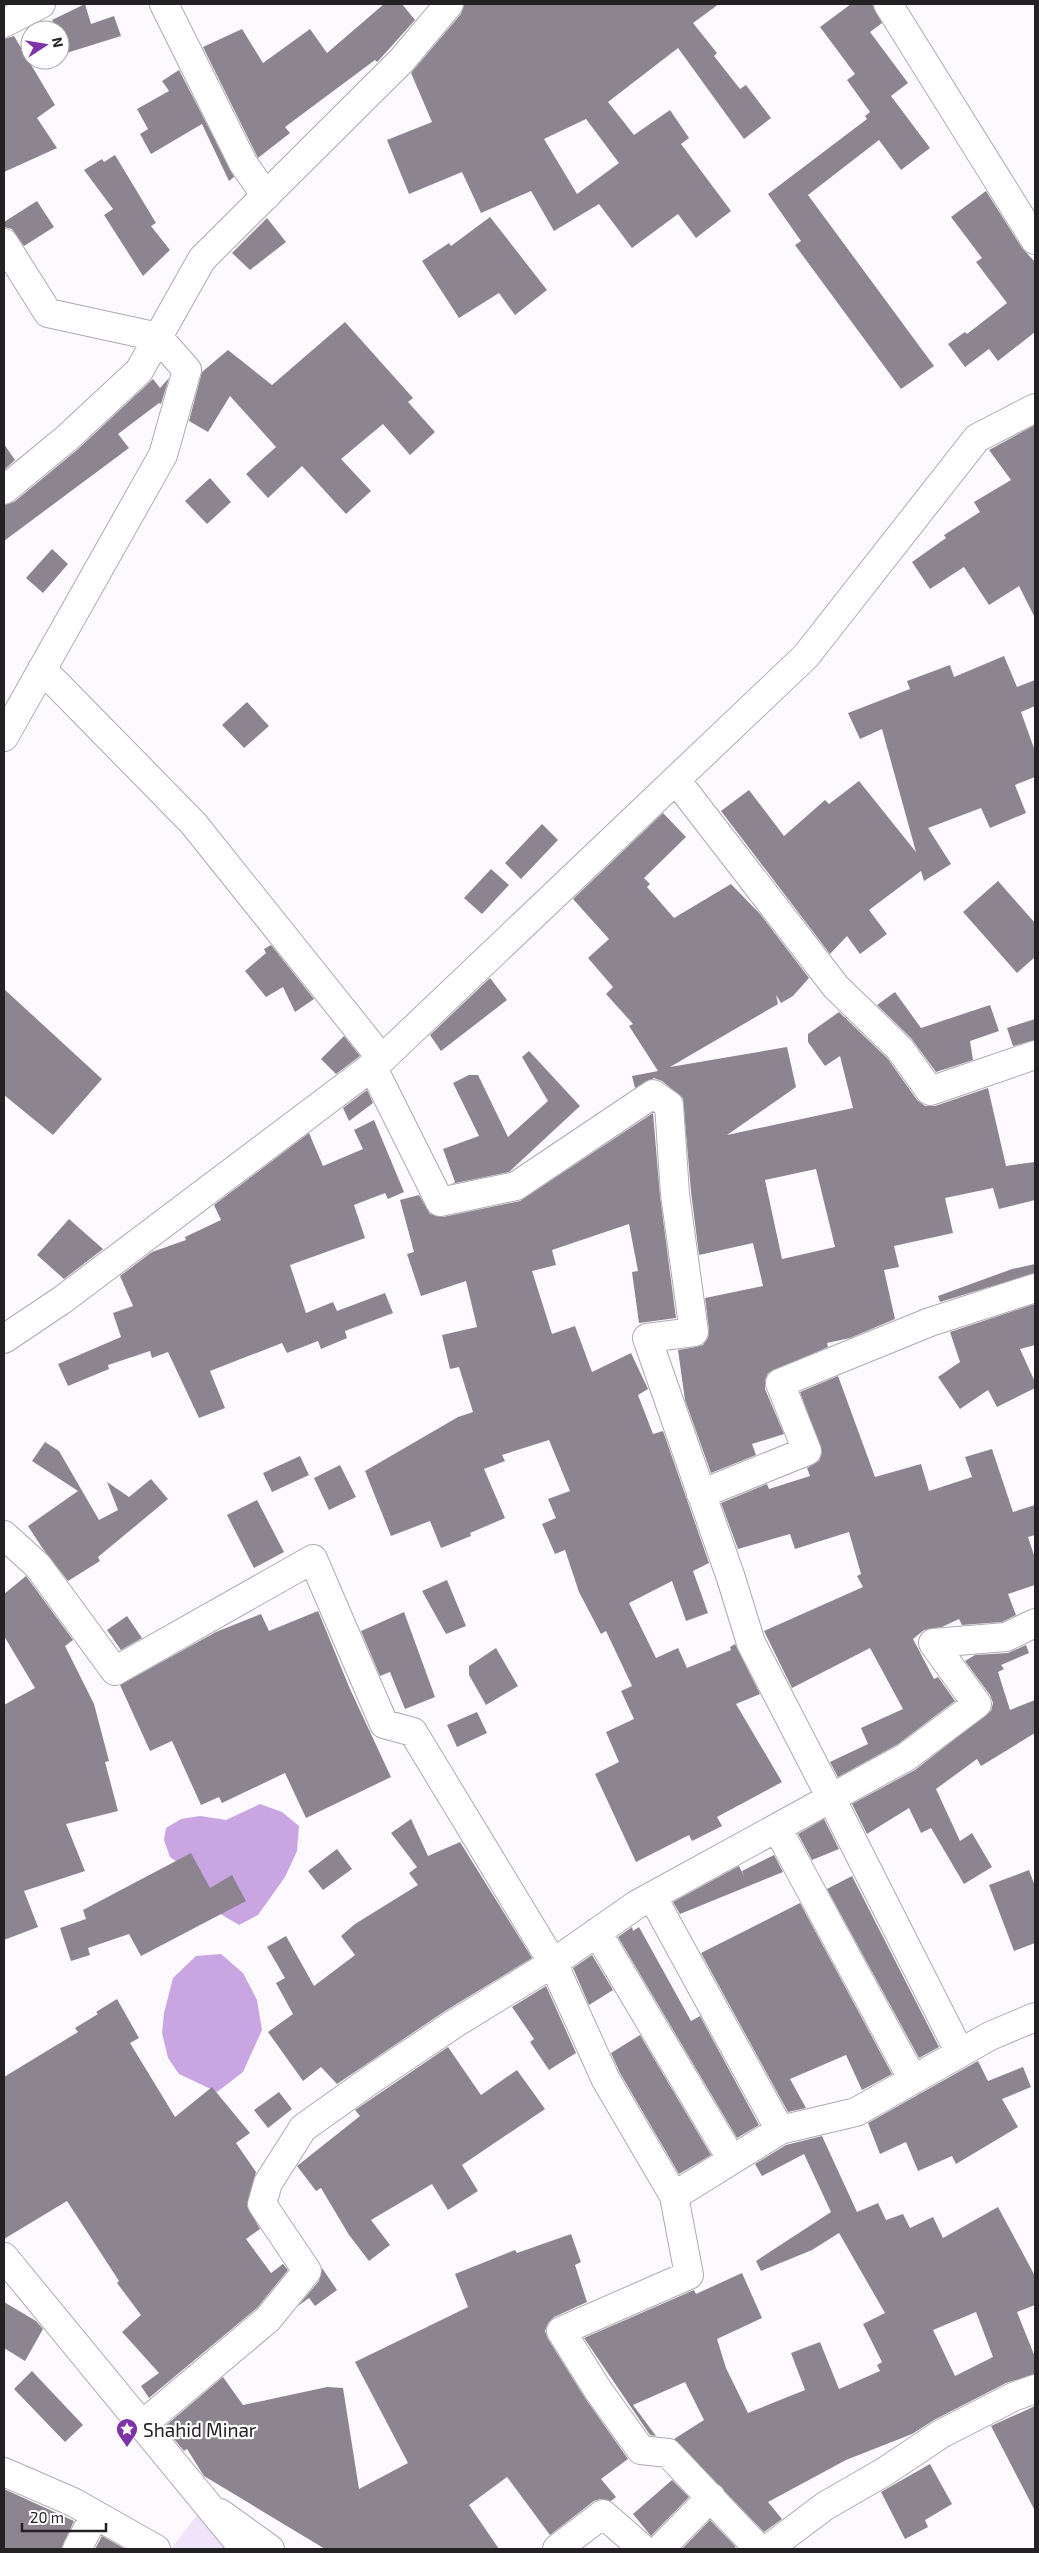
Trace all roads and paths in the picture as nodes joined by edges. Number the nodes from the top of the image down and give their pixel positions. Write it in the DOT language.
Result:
graph roads {
  1 [pos="41,4"];
  2 [pos="164,4"];
  3 [pos="449,4"];
  4 [pos="888,4"];
  5 [pos="4,23"];
  6 [pos="266,196"];
  7 [pos="1035,240"];
  8 [pos="4,243"];
  9 [pos="158,338"];
  10 [pos="1035,408"];
  11 [pos="4,490"];
  12 [pos="42,669"];
  13 [pos="4,737"];
  14 [pos="676,780"];
  15 [pos="1035,1056"];
  16 [pos="377,1062"];
  17 [pos="1035,1288"];
  18 [pos="4,1339"];
  19 [pos="701,1494"];
  20 [pos="4,1535"];
  21 [pos="1035,1623"];
  22 [pos="831,1798"];
  23 [pos="777,1828"];
  24 [pos="652,1896"];
  25 [pos="597,1932"];
  26 [pos="553,1963"];
  27 [pos="1035,2017"];
  28 [pos="960,2054"];
  29 [pos="913,2080"];
  30 [pos="780,2130"];
  31 [pos="732,2160"];
  32 [pos="674,2196"];
  33 [pos="4,2257"];
  34 [pos="1035,2389"];
  35 [pos="142,2425"];
  36 [pos="4,2472"];
  37 [pos="711,2497"];
  38 [pos="206,2503"];
  39 [pos="96,2515"];
  40 [pos="77,2549"];
  41 [pos="156,2549"];
  42 [pos="244,2549"];
  43 [pos="270,2549"];
  44 [pos="557,2549"];
  45 [pos="643,2549"];
  46 [pos="660,2549"];
  47 [pos="758,2549"];
  48 [pos="768,2549"];
  1 -- 5 [label="street"];
  2 -- 6 [label="street"];
  3 -- 6 [label="street"];
  4 -- 7 [label="street"];
  6 -- 9 [label="street"];
  8 -- 9 [label="street"];
  9 -- 11 [label="street"];
  9 -- 12 [label="street"];
  10 -- 14 [label="street"];
  12 -- 13 [label="street"];
  12 -- 16 [label="street"];
  14 -- 15 [label="street"];
  14 -- 16 [label="street"];
  16 -- 18 [label="street"];
  16 -- 19 [label="street"];
  17 -- 19 [label="street"];
  19 -- 22 [label="street"];
  20 -- 26 [label="street"];
  21 -- 22 [label="street"];
  22 -- 23 [label="street"];
  22 -- 28 [label="street"];
  23 -- 24 [label="street"];
  23 -- 29 [label="street"];
  24 -- 25 [label="street"];
  24 -- 30 [label="street"];
  25 -- 26 [label="street"];
  25 -- 31 [label="street"];
  26 -- 32 [label="street"];
  26 -- 35 [label="street"];
  27 -- 28 [label="street"];
  28 -- 29 [label="street"];
  29 -- 30 [label="street"];
  30 -- 31 [label="street"];
  31 -- 32 [label="street"];
  32 -- 37 [label="street"];
  33 -- 35 [label="street"];
  34 -- 48 [label="street"];
  35 -- 38 [label="street"];
  36 -- 39 [label="street"];
  37 -- 46 [label="street"];
  37 -- 47 [label="street"];
  38 -- 42 [label="street"];
  38 -- 43 [label="street"];
  39 -- 40 [label="street"];
  39 -- 41 [label="street"];
  44 -- 45 [label="street"];
}
